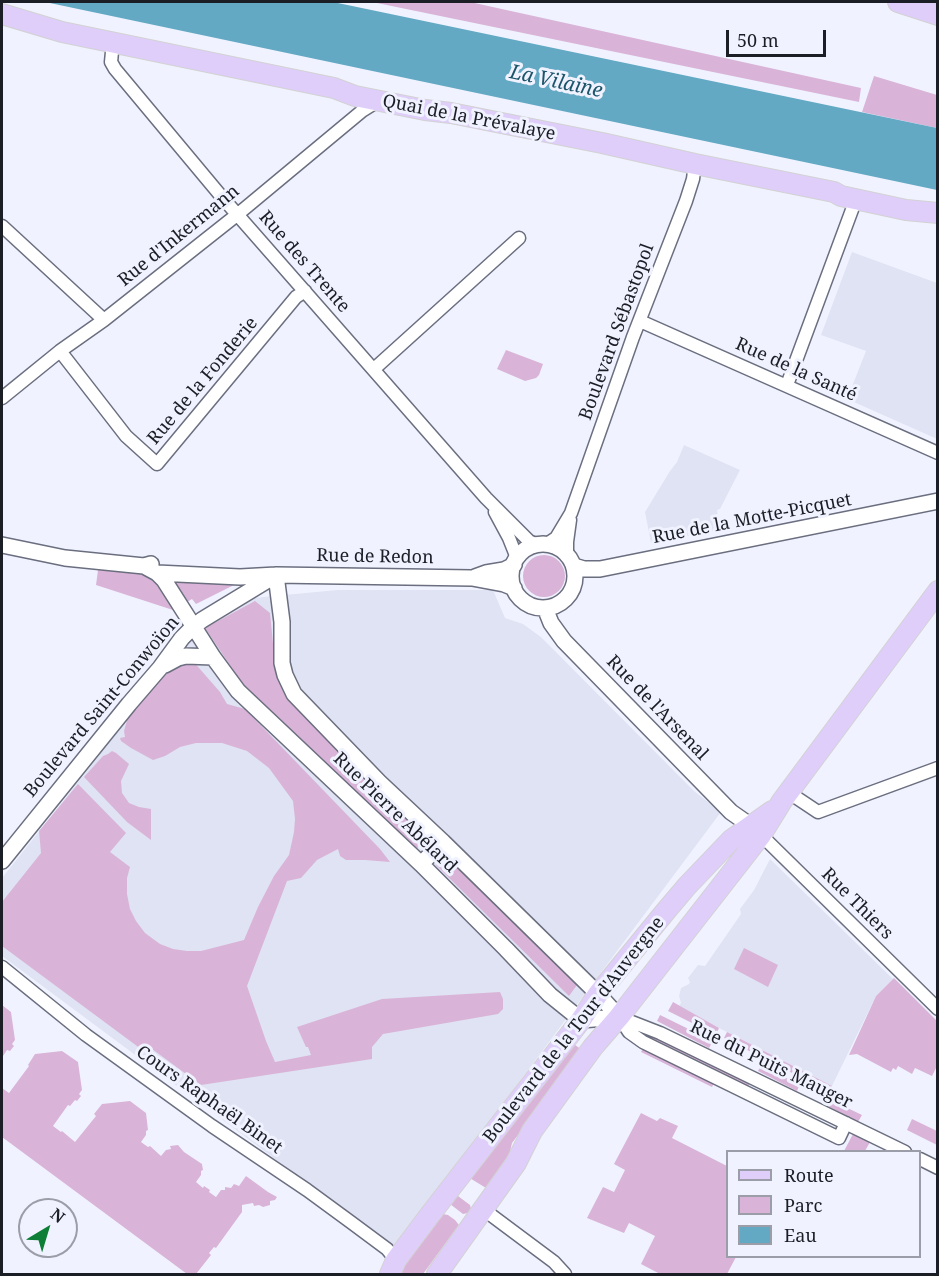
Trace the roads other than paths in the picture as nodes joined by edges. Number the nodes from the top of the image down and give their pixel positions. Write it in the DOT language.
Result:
graph roads {
  1 [pos="898,2"];
  2 [pos="2,14"];
  3 [pos="938,15"];
  4 [pos="113,42"];
  5 [pos="378,101"];
  6 [pos="694,164"];
  7 [pos="856,199"];
  8 [pos="938,213"];
  9 [pos="238,214"];
  10 [pos="2,226"];
  11 [pos="519,238"];
  12 [pos="305,291"];
  13 [pos="104,320"];
  14 [pos="640,321"];
  15 [pos="60,351"];
  16 [pos="374,369"];
  17 [pos="787,385"];
  18 [pos="4,391"];
  19 [pos="938,453"];
  20 [pos="486,498"];
  21 [pos="938,501"];
  22 [pos="571,513"];
  23 [pos="2,545"];
  24 [pos="542,545"];
  25 [pos="515,561"];
  26 [pos="571,561"];
  27 [pos="150,569"];
  28 [pos="276,575"];
  29 [pos="472,578"];
  30 [pos="514,588"];
  31 [pos="938,591"];
  32 [pos="545,608"];
  33 [pos="193,627"];
  34 [pos="213,657"];
  35 [pos="159,668"];
  36 [pos="938,768"];
  37 [pos="784,799"];
  38 [pos="756,830"];
  39 [pos="443,842"];
  40 [pos="2,861"];
  41 [pos="421,864"];
  42 [pos="2,967"];
  43 [pos="598,994"];
  44 [pos="937,1008"];
  45 [pos="619,1017"];
  46 [pos="581,1020"];
  47 [pos="846,1123"];
  48 [pos="901,1150"];
  49 [pos="921,1160"];
  50 [pos="938,1168"];
  51 [pos="483,1209"];
  52 [pos="393,1268"];
  53 [pos="436,1275"];
  54 [pos="565,1275"];
  1 -- 3 [label="main road"];
  2 -- 4 [label="main road, Quai de la Prévalaye"];
  4 -- 5 [label="main road, Quai de la Prévalaye"];
  4 -- 9 [label="street, Rue des Trente"];
  5 -- 6 [label="main road, Quai de la Prévalaye"];
  5 -- 9 [label="street, Rue d'Inkermann"];
  6 -- 7 [label="main road, Quai de la Prévalaye"];
  6 -- 14 [label="street, Boulevard Sébastopol"];
  7 -- 8 [label="main road, Quai de la Prévalaye"];
  7 -- 17 [label="street"];
  9 -- 12 [label="street, Rue des Trente"];
  9 -- 13 [label="street, Rue d'Inkermann"];
  10 -- 13 [label="street"];
  11 -- 16 [label="street"];
  12 -- 15 [label="street, Rue de la Fonderie"];
  12 -- 16 [label="street, Rue des Trente"];
  13 -- 15 [label="street, Rue d'Inkermann"];
  14 -- 17 [label="street, Rue de la Santé"];
  14 -- 22 [label="street, Boulevard Sébastopol"];
  15 -- 18 [label="street, Rue d'Inkermann"];
  16 -- 20 [label="street, Rue des Trente"];
  17 -- 19 [label="street, Rue de la Santé"];
  20 -- 24 [label="street, Rue des Trente"];
  20 -- 25 [label="street, Rue des Trente"];
  21 -- 26 [label="street, Rue de la Motte-Picquet"];
  22 -- 24 [label="street, Boulevard Sébastopol"];
  22 -- 26 [label="street, Boulevard Sébastopol"];
  23 -- 27 [label="street"];
  24 -- 25 [label="street"];
  24 -- 26 [label="street"];
  25 -- 29 [label="street, Rue de Redon"];
  25 -- 30 [label="street"];
  26 -- 32 [label="street"];
  27 -- 28 [label="street, Rue de Redon"];
  27 -- 33 [label="street, Rue Pierre Abélard"];
  28 -- 29 [label="street, Rue de Redon"];
  28 -- 33 [label="street, Boulevard Saint-Conwoïon"];
  28 -- 39 [label="street, Rue Pierre Abélard"];
  29 -- 30 [label="street, Rue de Redon"];
  30 -- 32 [label="street"];
  31 -- 37 [label="main road, Boulevard de la Tour d'Auvergne"];
  32 -- 38 [label="street, Rue de l'Arsenal"];
  33 -- 34 [label="street, Rue Pierre Abélard"];
  33 -- 35 [label="street, Boulevard Saint-Conwoïon"];
  34 -- 35 [label="street"];
  34 -- 41 [label="street, Rue Pierre Abélard"];
  35 -- 40 [label="street, Boulevard Saint-Conwoïon"];
  36 -- 37 [label="street"];
  37 -- 38 [label="main road, Boulevard de la Tour d'Auvergne"];
  38 -- 43 [label="main road, Boulevard de la Tour d'Auvergne"];
  38 -- 44 [label="street, Rue Thiers"];
  38 -- 45 [label="main road, Boulevard de la Tour d'Auvergne"];
  39 -- 41 [label="street"];
  39 -- 43 [label="street, Rue Pierre Abélard"];
  41 -- 46 [label="street, Rue Pierre Abélard"];
  42 -- 52 [label="street, Cours Raphaël Binet"];
  43 -- 45 [label="street, Rue du Puits Mauger"];
  43 -- 46 [label="main road, Boulevard de la Tour d'Auvergne"];
  45 -- 46 [label="street, Rue du Puits Mauger"];
  45 -- 47 [label="street, Rue du Puits Mauger"];
  45 -- 47 [label="street, Rue du Puits Mauger"];
  45 -- 51 [label="main road, Boulevard de la Tour d'Auvergne"];
  46 -- 52 [label="main road, Boulevard de la Tour d'Auvergne"];
  47 -- 48 [label="street, Rue du Puits Mauger"];
  49 -- 50 [label="street"];
  51 -- 53 [label="main road, Boulevard de la Tour d'Auvergne"];
  51 -- 54 [label="street"];
}
